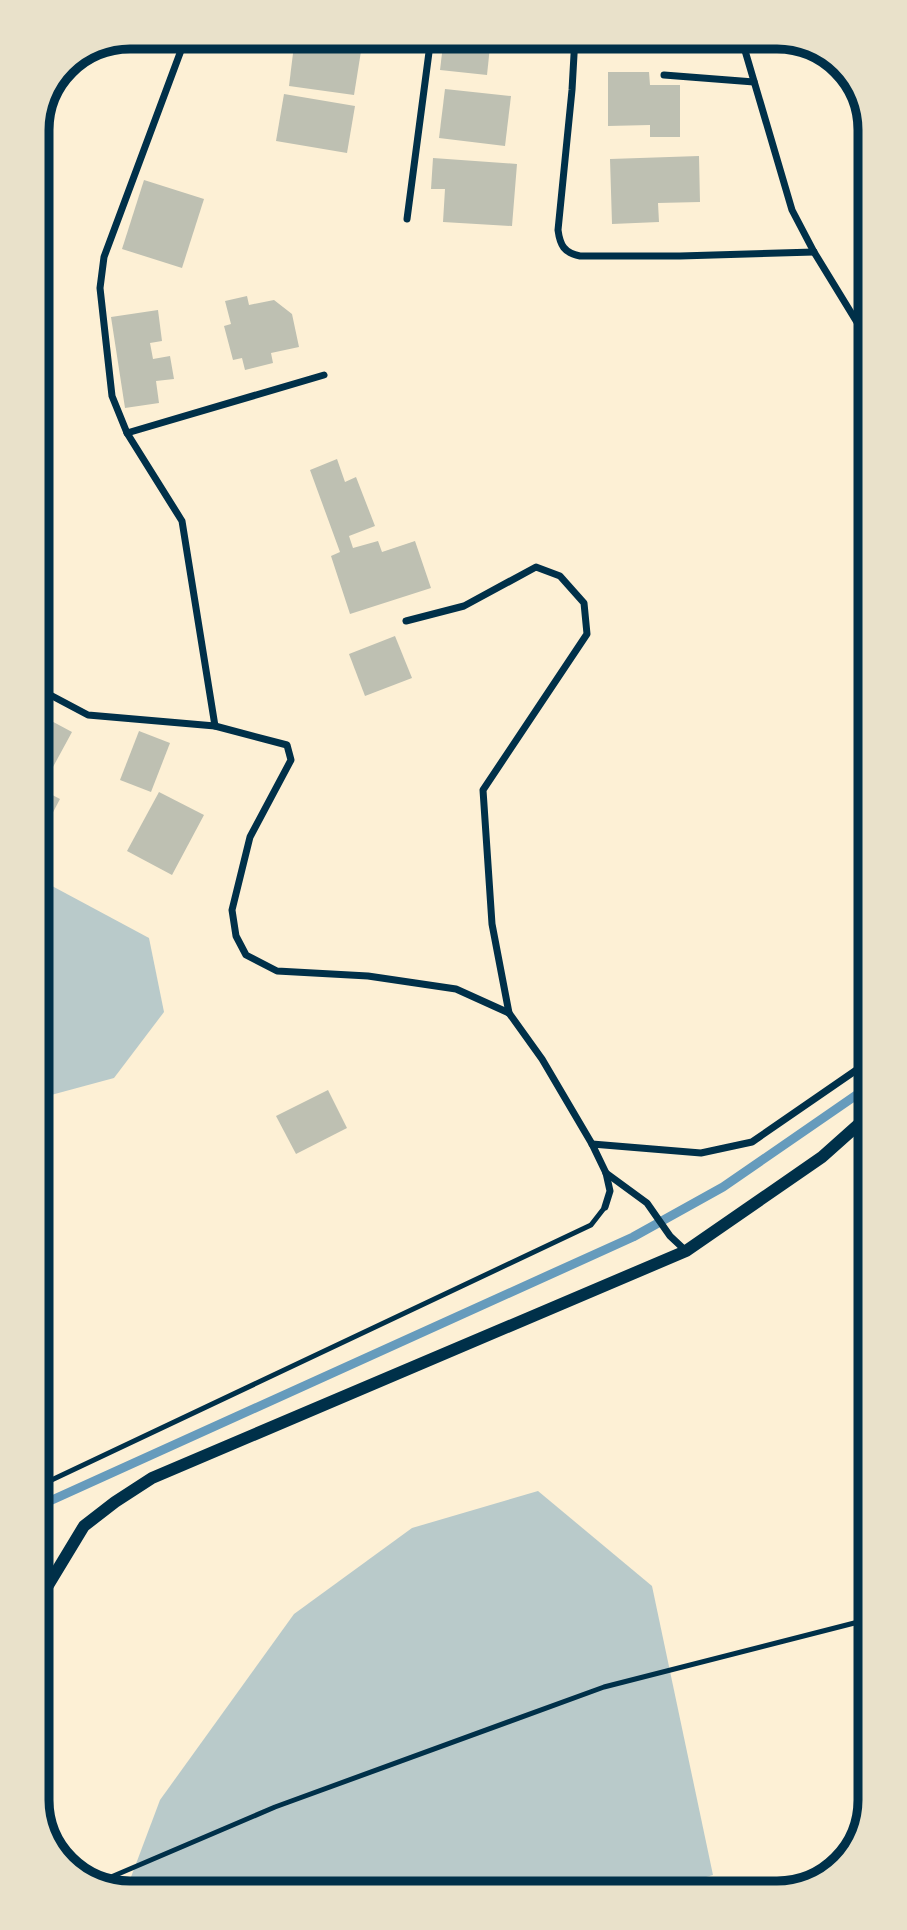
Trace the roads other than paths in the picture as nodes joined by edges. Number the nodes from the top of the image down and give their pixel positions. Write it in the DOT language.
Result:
graph roads {
  1 [pos="182,49"];
  2 [pos="429,49"];
  3 [pos="574,49"];
  4 [pos="744,49"];
  5 [pos="664,75"];
  6 [pos="754,82"];
  7 [pos="407,219"];
  8 [pos="814,252"];
  9 [pos="858,324"];
  10 [pos="324,375"];
  11 [pos="127,433"];
  12 [pos="406,621"];
  13 [pos="49,695"];
  14 [pos="215,726"];
  15 [pos="509,1013"];
  16 [pos="858,1069"];
  17 [pos="858,1125"];
  18 [pos="592,1144"];
  19 [pos="607,1173"];
  20 [pos="606,1208"];
  21 [pos="686,1251"];
  22 [pos="49,1481"];
  23 [pos="49,1584"];
  24 [pos="858,1622"];
  25 [pos="109,1878"];
  1 -- 11 [label="street"];
  2 -- 7 [label="street"];
  3 -- 8 [label="street"];
  4 -- 6 [label="street"];
  5 -- 6 [label="street"];
  6 -- 8 [label="street"];
  8 -- 9 [label="street"];
  10 -- 11 [label="street"];
  11 -- 14 [label="street"];
  12 -- 15 [label="street"];
  13 -- 14 [label="street"];
  14 -- 15 [label="street"];
  15 -- 18 [label="street"];
  16 -- 18 [label="street"];
  17 -- 21 [label="street"];
  18 -- 19 [label="street"];
  19 -- 20 [label="street"];
  19 -- 21 [label="street"];
  20 -- 22 [label="lane"];
  21 -- 23 [label="street"];
  24 -- 25 [label="lane"];
}
